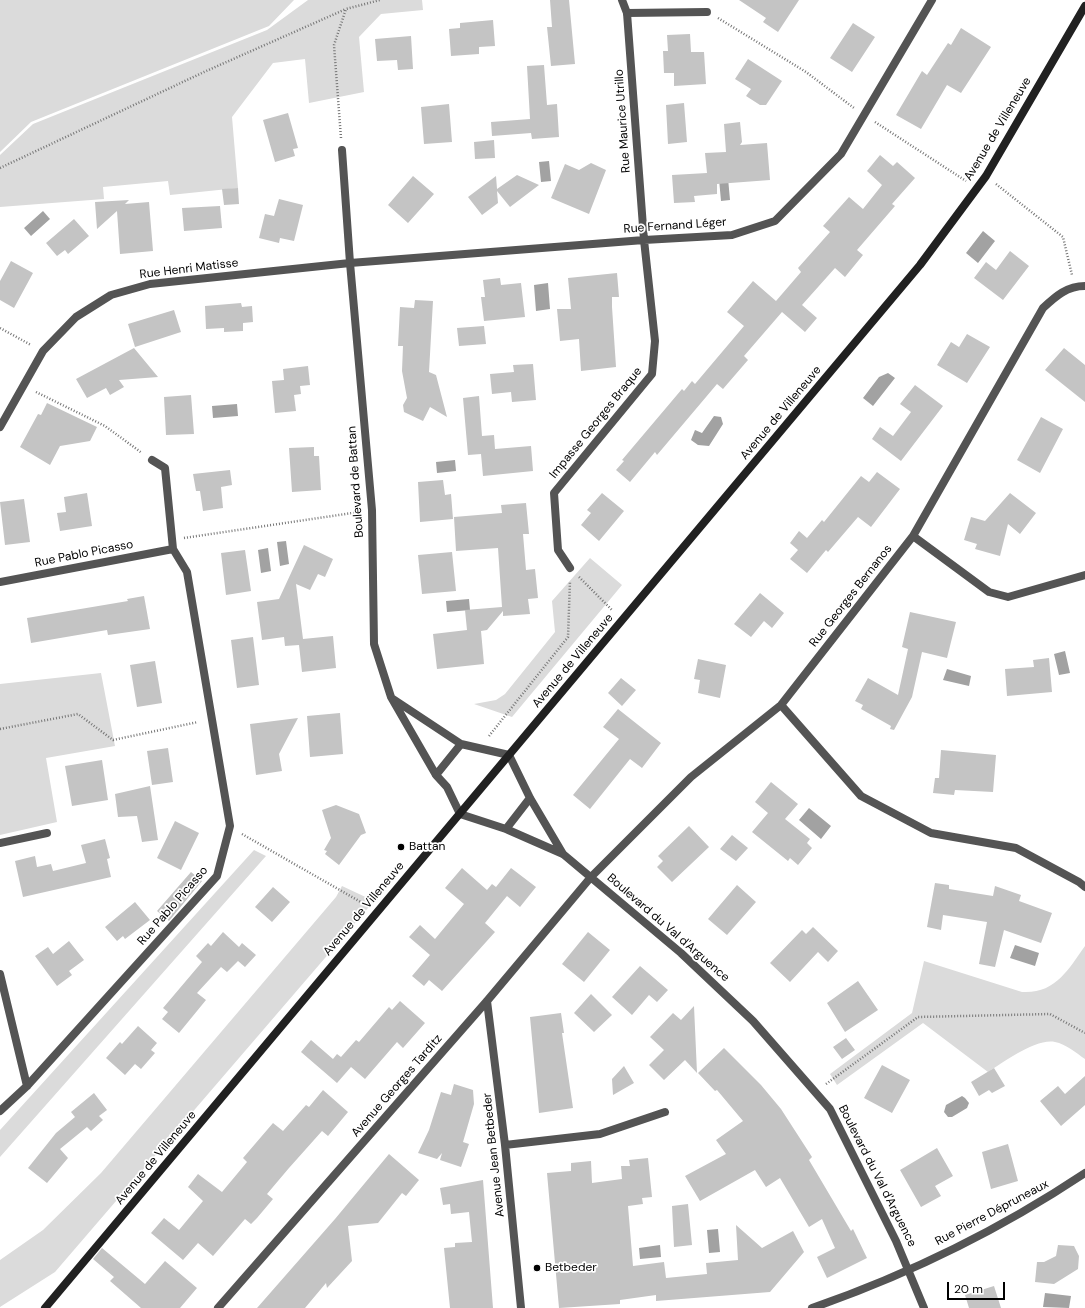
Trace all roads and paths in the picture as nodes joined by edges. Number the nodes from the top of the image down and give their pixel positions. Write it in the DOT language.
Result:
graph roads {
  1 [pos="380,0"];
  2 [pos="622,0"];
  3 [pos="932,0"];
  4 [pos="1085,6"];
  5 [pos="346,9"];
  6 [pos="707,12"];
  7 [pos="627,13"];
  8 [pos="864,115"];
  9 [pos="342,150"];
  10 [pos="0,168"];
  11 [pos="986,176"];
  12 [pos="977,188"];
  13 [pos="644,240"];
  14 [pos="350,263"];
  15 [pos="1074,286"];
  16 [pos="1085,286"];
  17 [pos="0,328"];
  18 [pos="43,351"];
  19 [pos="23,385"];
  20 [pos="0,427"];
  21 [pos="152,460"];
  22 [pos="372,510"];
  23 [pos="913,536"];
  24 [pos="172,540"];
  25 [pos="173,549"];
  26 [pos="570,568"];
  27 [pos="1085,574"];
  28 [pos="0,582"];
  29 [pos="623,620"];
  30 [pos="391,697"];
  31 [pos="781,706"];
  32 [pos="212,719"];
  33 [pos="0,729"];
  34 [pos="461,744"];
  35 [pos="479,748"];
  36 [pos="509,755"];
  37 [pos="436,774"];
  38 [pos="530,798"];
  39 [pos="460,814"];
  40 [pos="230,826"];
  41 [pos="506,830"];
  42 [pos="47,833"];
  43 [pos="0,843"];
  44 [pos="563,854"];
  45 [pos="591,877"];
  46 [pos="1085,887"];
  47 [pos="376,914"];
  48 [pos="0,974"];
  49 [pos="487,1001"];
  50 [pos="1085,1033"];
  51 [pos="27,1086"];
  52 [pos="815,1092"];
  53 [pos="0,1111"];
  54 [pos="665,1112"];
  55 [pos="505,1145"];
  56 [pos="1085,1173"];
  57 [pos="909,1270"];
  58 [pos="45,1308"];
  59 [pos="218,1308"];
  60 [pos="521,1308"];
  61 [pos="812,1308"];
  62 [pos="924,1308"];
  1 -- 5 [label="path"];
  2 -- 7 [label="street, Rue Maurice Utrillo"];
  3 -- 8 [label="street, Rue Fernand Léger"];
  4 -- 11 [label="main road, Avenue de Villeneuve"];
  5 -- 9 [label="path"];
  5 -- 10 [label="path"];
  6 -- 7 [label="street"];
  6 -- 8 [label="path"];
  7 -- 13 [label="street, Rue Maurice Utrillo"];
  8 -- 12 [label="path"];
  8 -- 13 [label="street, Rue Fernand Léger"];
  9 -- 14 [label="street, Boulevard de Battan"];
  11 -- 12 [label="main road, Avenue de Villeneuve"];
  11 -- 15 [label="path"];
  12 -- 29 [label="main road, Avenue de Villeneuve"];
  13 -- 14 [label="street, Rue Fernand Léger"];
  13 -- 26 [label="street, Impasse Georges Braque"];
  14 -- 18 [label="street, Rue Henri Matisse"];
  14 -- 22 [label="street, Boulevard de Battan"];
  15 -- 16 [label="street"];
  15 -- 23 [label="street, Rue Georges Bernanos"];
  17 -- 18 [label="path"];
  18 -- 19 [label="street, Rue Henri Matisse"];
  19 -- 20 [label="street, Rue Henri Matisse"];
  19 -- 21 [label="path"];
  21 -- 24 [label="street, Rue Pablo Picasso"];
  22 -- 24 [label="path"];
  22 -- 30 [label="street, Boulevard de Battan"];
  23 -- 27 [label="street"];
  23 -- 31 [label="street, Rue Georges Bernanos"];
  24 -- 25 [label="street, Rue Pablo Picasso"];
  25 -- 28 [label="street, Rue Pablo Picasso"];
  25 -- 32 [label="street, Rue Pablo Picasso"];
  26 -- 29 [label="path"];
  26 -- 35 [label="path"];
  29 -- 36 [label="main road, Avenue de Villeneuve"];
  30 -- 34 [label="street"];
  30 -- 37 [label="street, Boulevard de Battan"];
  31 -- 45 [label="street, Rue Georges Bernanos"];
  31 -- 46 [label="street"];
  32 -- 33 [label="path"];
  32 -- 40 [label="street, Rue Pablo Picasso"];
  34 -- 35 [label="street"];
  34 -- 37 [label="street"];
  35 -- 36 [label="street"];
  36 -- 38 [label="street"];
  36 -- 39 [label="main road, Avenue de Villeneuve"];
  37 -- 39 [label="street, Boulevard de Battan"];
  38 -- 41 [label="street"];
  38 -- 44 [label="street"];
  39 -- 41 [label="street"];
  39 -- 47 [label="main road, Avenue de Villeneuve"];
  40 -- 47 [label="path"];
  40 -- 51 [label="street, Rue Pablo Picasso"];
  41 -- 44 [label="street"];
  42 -- 43 [label="street"];
  44 -- 45 [label="street, Boulevard du Val d'Arguence"];
  45 -- 49 [label="street, Avenue Georges Tarditz"];
  45 -- 52 [label="street, Boulevard du Val d'Arguence"];
  47 -- 58 [label="main road, Avenue de Villeneuve"];
  48 -- 51 [label="street"];
  49 -- 55 [label="street, Avenue Jean Betbeder"];
  49 -- 59 [label="street, Avenue Georges Tarditz"];
  50 -- 52 [label="path"];
  51 -- 53 [label="street, Rue Pablo Picasso"];
  52 -- 57 [label="street, Boulevard du Val d'Arguence"];
  54 -- 55 [label="street"];
  55 -- 60 [label="street, Avenue Jean Betbeder"];
  56 -- 57 [label="street, Rue Pierre Dépruneaux"];
  57 -- 61 [label="street, Rue Pierre Dépruneaux"];
  57 -- 62 [label="street, Boulevard du Val d'Arguence"];
}
